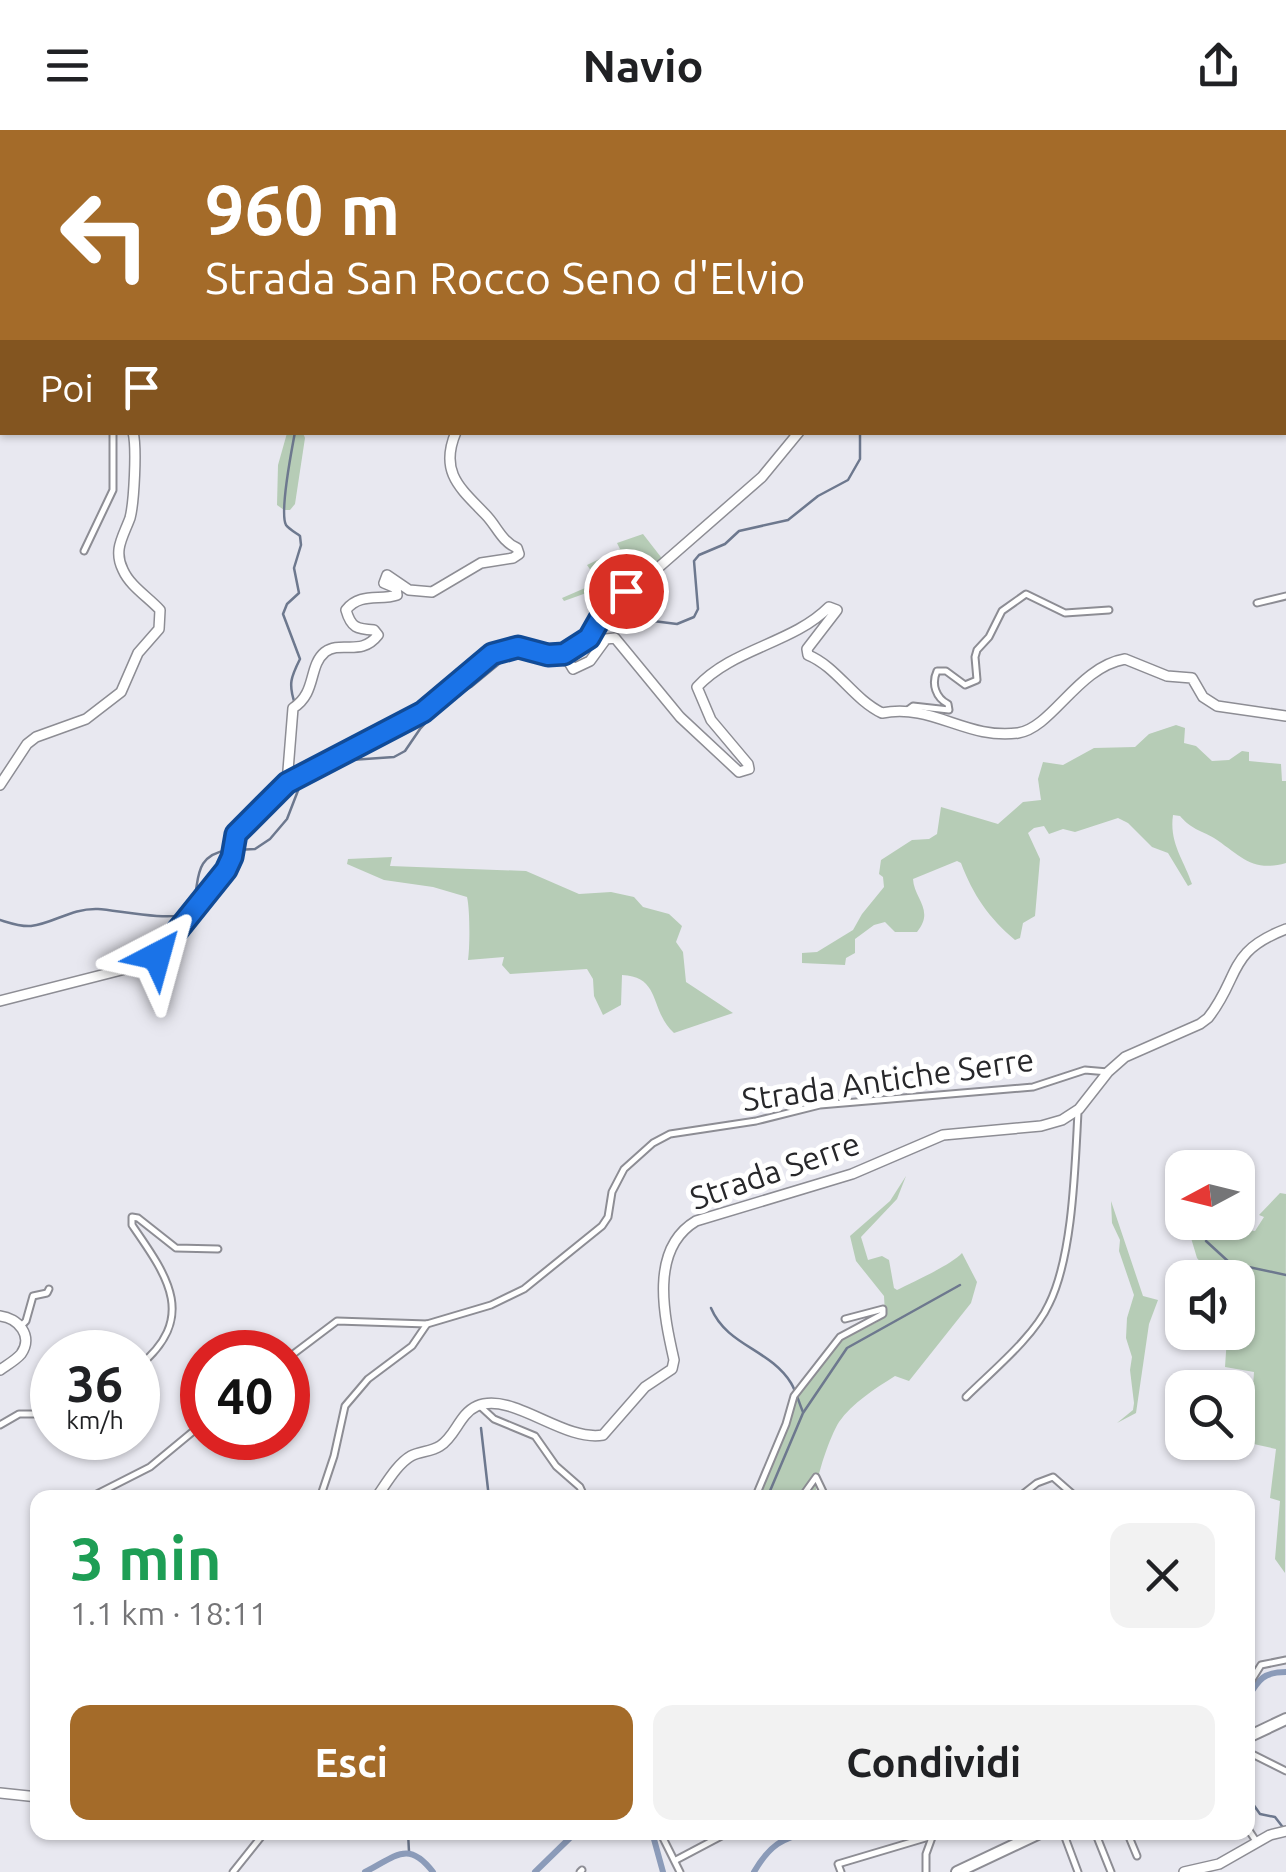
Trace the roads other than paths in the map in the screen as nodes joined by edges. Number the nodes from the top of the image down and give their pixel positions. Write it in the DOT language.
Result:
graph roads {
  1 [pos="113,435"];
  2 [pos="134,435"];
  3 [pos="455,435"];
  4 [pos="797,435"];
  5 [pos="84,551"];
  6 [pos="1286,596"];
  7 [pos="1257,603"];
  8 [pos="1109,610"];
  9 [pos="567,660"];
  10 [pos="909,709"];
  11 [pos="1286,716"];
  12 [pos="291,781"];
  13 [pos="0,785"];
  14 [pos="1286,928"];
  15 [pos="0,1000"];
  16 [pos="1108,1072"];
  17 [pos="1078,1109"];
  18 [pos="218,1249"];
  19 [pos="49,1288"];
  20 [pos="0,1316"];
  21 [pos="845,1319"];
  22 [pos="427,1324"];
  23 [pos="21,1326"];
  24 [pos="310,1341"];
  25 [pos="160,1345"];
  26 [pos="0,1370"];
  27 [pos="966,1397"];
  28 [pos="480,1405"];
  29 [pos="30,1414"];
  30 [pos="0,1425"];
  31 [pos="180,1440"];
  32 [pos="104,1490"];
  33 [pos="323,1490"];
  34 [pos="382,1490"];
  35 [pos="581,1490"];
  36 [pos="758,1490"];
  37 [pos="807,1490"];
  38 [pos="822,1490"];
  39 [pos="1028,1490"];
  40 [pos="1067,1490"];
  41 [pos="1286,1660"];
  42 [pos="1255,1675"];
  43 [pos="1286,1719"];
  44 [pos="1255,1734"];
  45 [pos="1255,1755"];
  46 [pos="1286,1770"];
  47 [pos="0,1794"];
  48 [pos="30,1796"];
  49 [pos="1284,1832"];
  50 [pos="259,1840"];
  51 [pos="665,1840"];
  52 [pos="715,1840"];
  53 [pos="914,1840"];
  54 [pos="931,1840"];
  55 [pos="1025,1840"];
  56 [pos="1066,1840"];
  57 [pos="1098,1840"];
  58 [pos="1130,1840"];
  59 [pos="1255,1840"];
  60 [pos="1257,1843"];
  61 [pos="1137,1856"];
  62 [pos="676,1860"];
  63 [pos="233,1872"];
  64 [pos="680,1872"];
  65 [pos="840,1872"];
  66 [pos="926,1872"];
  67 [pos="949,1872"];
  68 [pos="956,1872"];
  69 [pos="1078,1872"];
  70 [pos="1111,1872"];
  71 [pos="1184,1872"];
  1 -- 5 [label="street"];
  2 -- 13 [label="street"];
  3 -- 12 [label="street"];
  4 -- 9 [label="street"];
  6 -- 7 [label="street"];
  8 -- 10 [label="street"];
  9 -- 10 [label="street"];
  9 -- 12 [label="street"];
  10 -- 11 [label="street"];
  12 -- 15 [label="street"];
  14 -- 16 [label="street, Strada Serre"];
  16 -- 17 [label="street, Strada Serre"];
  16 -- 22 [label="street, Strada Antiche Serre"];
  17 -- 27 [label="street"];
  17 -- 28 [label="street, Strada Serre"];
  18 -- 25 [label="street"];
  19 -- 23 [label="street"];
  20 -- 23 [label="street"];
  21 -- 36 [label="street"];
  22 -- 24 [label="street"];
  22 -- 33 [label="street"];
  23 -- 26 [label="street"];
  28 -- 34 [label="street"];
  28 -- 35 [label="street"];
  29 -- 30 [label="street"];
  31 -- 32 [label="street"];
  37 -- 38 [label="street"];
  39 -- 40 [label="street"];
  41 -- 42 [label="street"];
  43 -- 44 [label="main road"];
  45 -- 46 [label="street"];
  47 -- 48 [label="street"];
  49 -- 60 [label="street"];
  50 -- 63 [label="street"];
  51 -- 62 [label="street"];
  52 -- 62 [label="street"];
  53 -- 65 [label="street"];
  54 -- 66 [label="street"];
  55 -- 68 [label="main road"];
  56 -- 69 [label="street"];
  57 -- 70 [label="street"];
  58 -- 61 [label="street"];
  59 -- 60 [label="street"];
  60 -- 71 [label="street"];
  62 -- 64 [label="street"];
  67 -- 68 [label="main road"];
}
